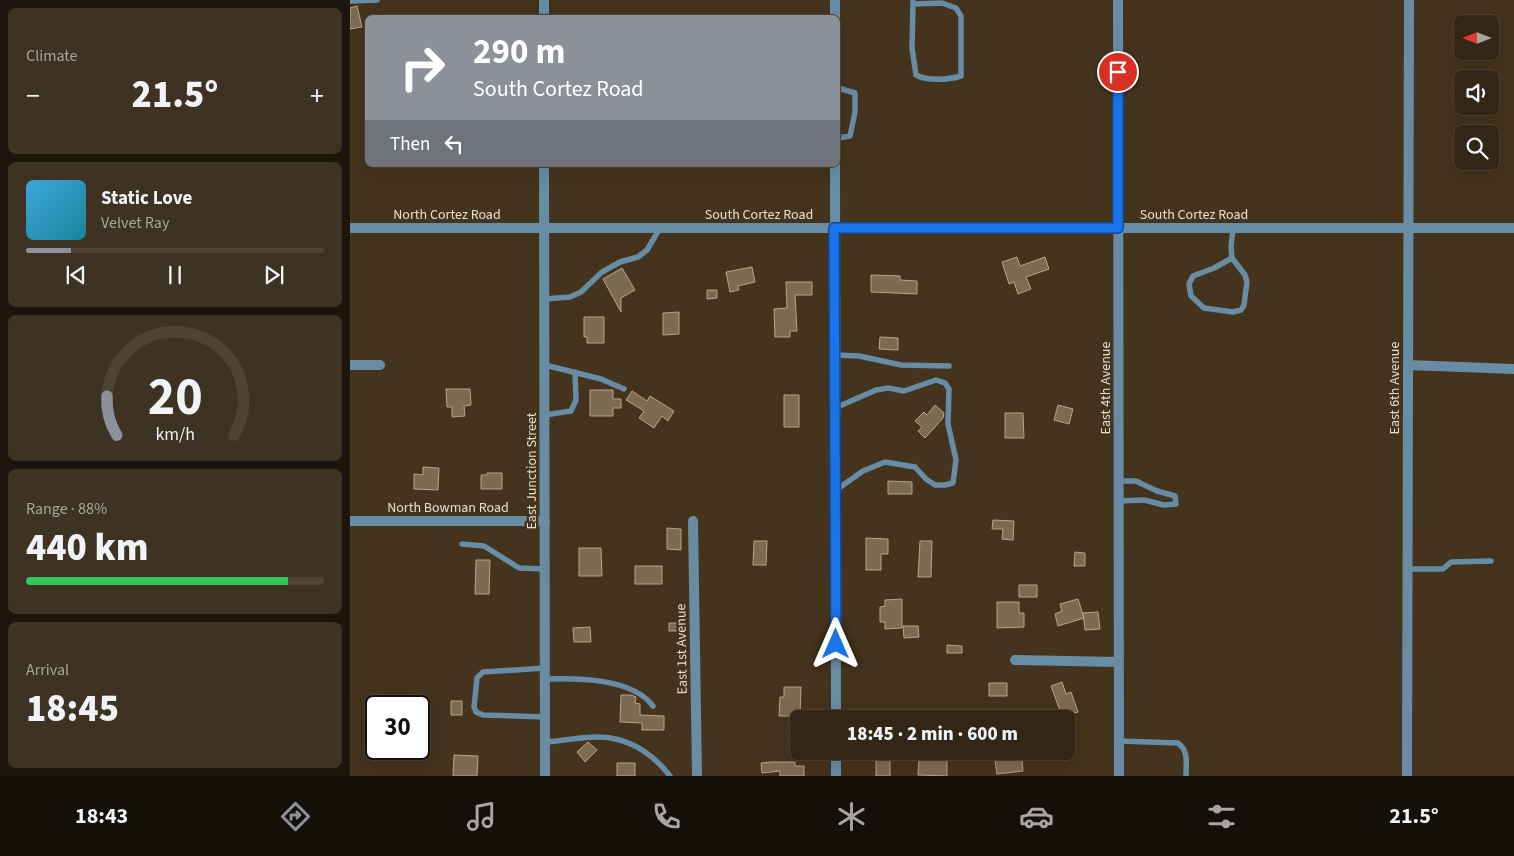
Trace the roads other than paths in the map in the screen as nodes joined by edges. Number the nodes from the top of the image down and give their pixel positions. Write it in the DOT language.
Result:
graph roads {
  1 [pos="377,0"];
  2 [pos="544,0"];
  3 [pos="835,0"];
  4 [pos="1118,0"];
  5 [pos="1409,0"];
  6 [pos="350,1"];
  7 [pos="913,2"];
  8 [pos="544,15"];
  9 [pos="835,15"];
  10 [pos="840,89"];
  11 [pos="840,138"];
  12 [pos="544,167"];
  13 [pos="835,167"];
  14 [pos="350,228"];
  15 [pos="545,228"];
  16 [pos="660,228"];
  17 [pos="834,228"];
  18 [pos="1118,228"];
  19 [pos="1233,228"];
  20 [pos="1408,228"];
  21 [pos="1514,228"];
  22 [pos="1232,258"];
  23 [pos="545,299"];
  24 [pos="835,354"];
  25 [pos="350,365"];
  26 [pos="380,365"];
  27 [pos="545,365"];
  28 [pos="1408,365"];
  29 [pos="950,366"];
  30 [pos="1514,369"];
  31 [pos="575,372"];
  32 [pos="624,389"];
  33 [pos="836,408"];
  34 [pos="545,414"];
  35 [pos="1119,482"];
  36 [pos="836,490"];
  37 [pos="1119,501"];
  38 [pos="350,521"];
  39 [pos="545,521"];
  40 [pos="693,521"];
  41 [pos="462,544"];
  42 [pos="1491,561"];
  43 [pos="545,569"];
  44 [pos="1408,569"];
  45 [pos="1015,660"];
  46 [pos="1119,662"];
  47 [pos="545,673"];
  48 [pos="653,706"];
  49 [pos="836,710"];
  50 [pos="545,717"];
  51 [pos="1119,741"];
  52 [pos="545,742"];
  53 [pos="836,760"];
  54 [pos="545,776"];
  55 [pos="670,776"];
  56 [pos="697,776"];
  57 [pos="836,776"];
  58 [pos="1119,776"];
  59 [pos="1186,776"];
  60 [pos="1407,776"];
  1 -- 6 [label="lane"];
  2 -- 8 [label="street"];
  3 -- 9 [label="street"];
  4 -- 18 [label="street, East 4th Avenue"];
  5 -- 20 [label="street, East 6th Avenue"];
  7 -- 7 [label="lane"];
  10 -- 11 [label="lane"];
  12 -- 15 [label="street, East Junction Street"];
  13 -- 17 [label="street"];
  14 -- 15 [label="street, North Cortez Road"];
  15 -- 16 [label="street, South Cortez Road"];
  15 -- 23 [label="street, East Junction Street"];
  16 -- 17 [label="street, South Cortez Road"];
  16 -- 23 [label="lane"];
  17 -- 18 [label="street, South Cortez Road"];
  17 -- 24 [label="street"];
  18 -- 19 [label="street, South Cortez Road"];
  18 -- 35 [label="street, East 4th Avenue"];
  19 -- 20 [label="street, South Cortez Road"];
  19 -- 22 [label="lane"];
  20 -- 21 [label="street, South Cortez Road"];
  20 -- 28 [label="street, East 6th Avenue"];
  22 -- 22 [label="lane"];
  23 -- 27 [label="street, East Junction Street"];
  24 -- 29 [label="lane"];
  24 -- 33 [label="street"];
  25 -- 26 [label="street"];
  27 -- 31 [label="lane"];
  27 -- 34 [label="street, East Junction Street"];
  28 -- 30 [label="street"];
  28 -- 44 [label="street, East 6th Avenue"];
  31 -- 32 [label="lane"];
  31 -- 34 [label="lane"];
  33 -- 36 [label="street"];
  33 -- 36 [label="lane"];
  34 -- 39 [label="street, East Junction Street"];
  35 -- 37 [label="street, East 4th Avenue"];
  35 -- 37 [label="lane"];
  36 -- 49 [label="street"];
  37 -- 46 [label="street, East 4th Avenue"];
  38 -- 39 [label="street, North Bowman Road"];
  39 -- 43 [label="street, East Junction Street"];
  40 -- 56 [label="street, East 1st Avenue"];
  41 -- 43 [label="lane"];
  42 -- 44 [label="lane"];
  43 -- 47 [label="street, East Junction Street"];
  44 -- 60 [label="street, East 6th Avenue"];
  45 -- 46 [label="street"];
  46 -- 51 [label="street, East 4th Avenue"];
  47 -- 48 [label="lane"];
  47 -- 50 [label="street, East Junction Street"];
  47 -- 50 [label="lane"];
  50 -- 52 [label="street, East Junction Street"];
  51 -- 58 [label="street, East 4th Avenue"];
  51 -- 59 [label="lane"];
  52 -- 54 [label="street, East Junction Street"];
  52 -- 55 [label="lane"];
  53 -- 57 [label="street"];
}
